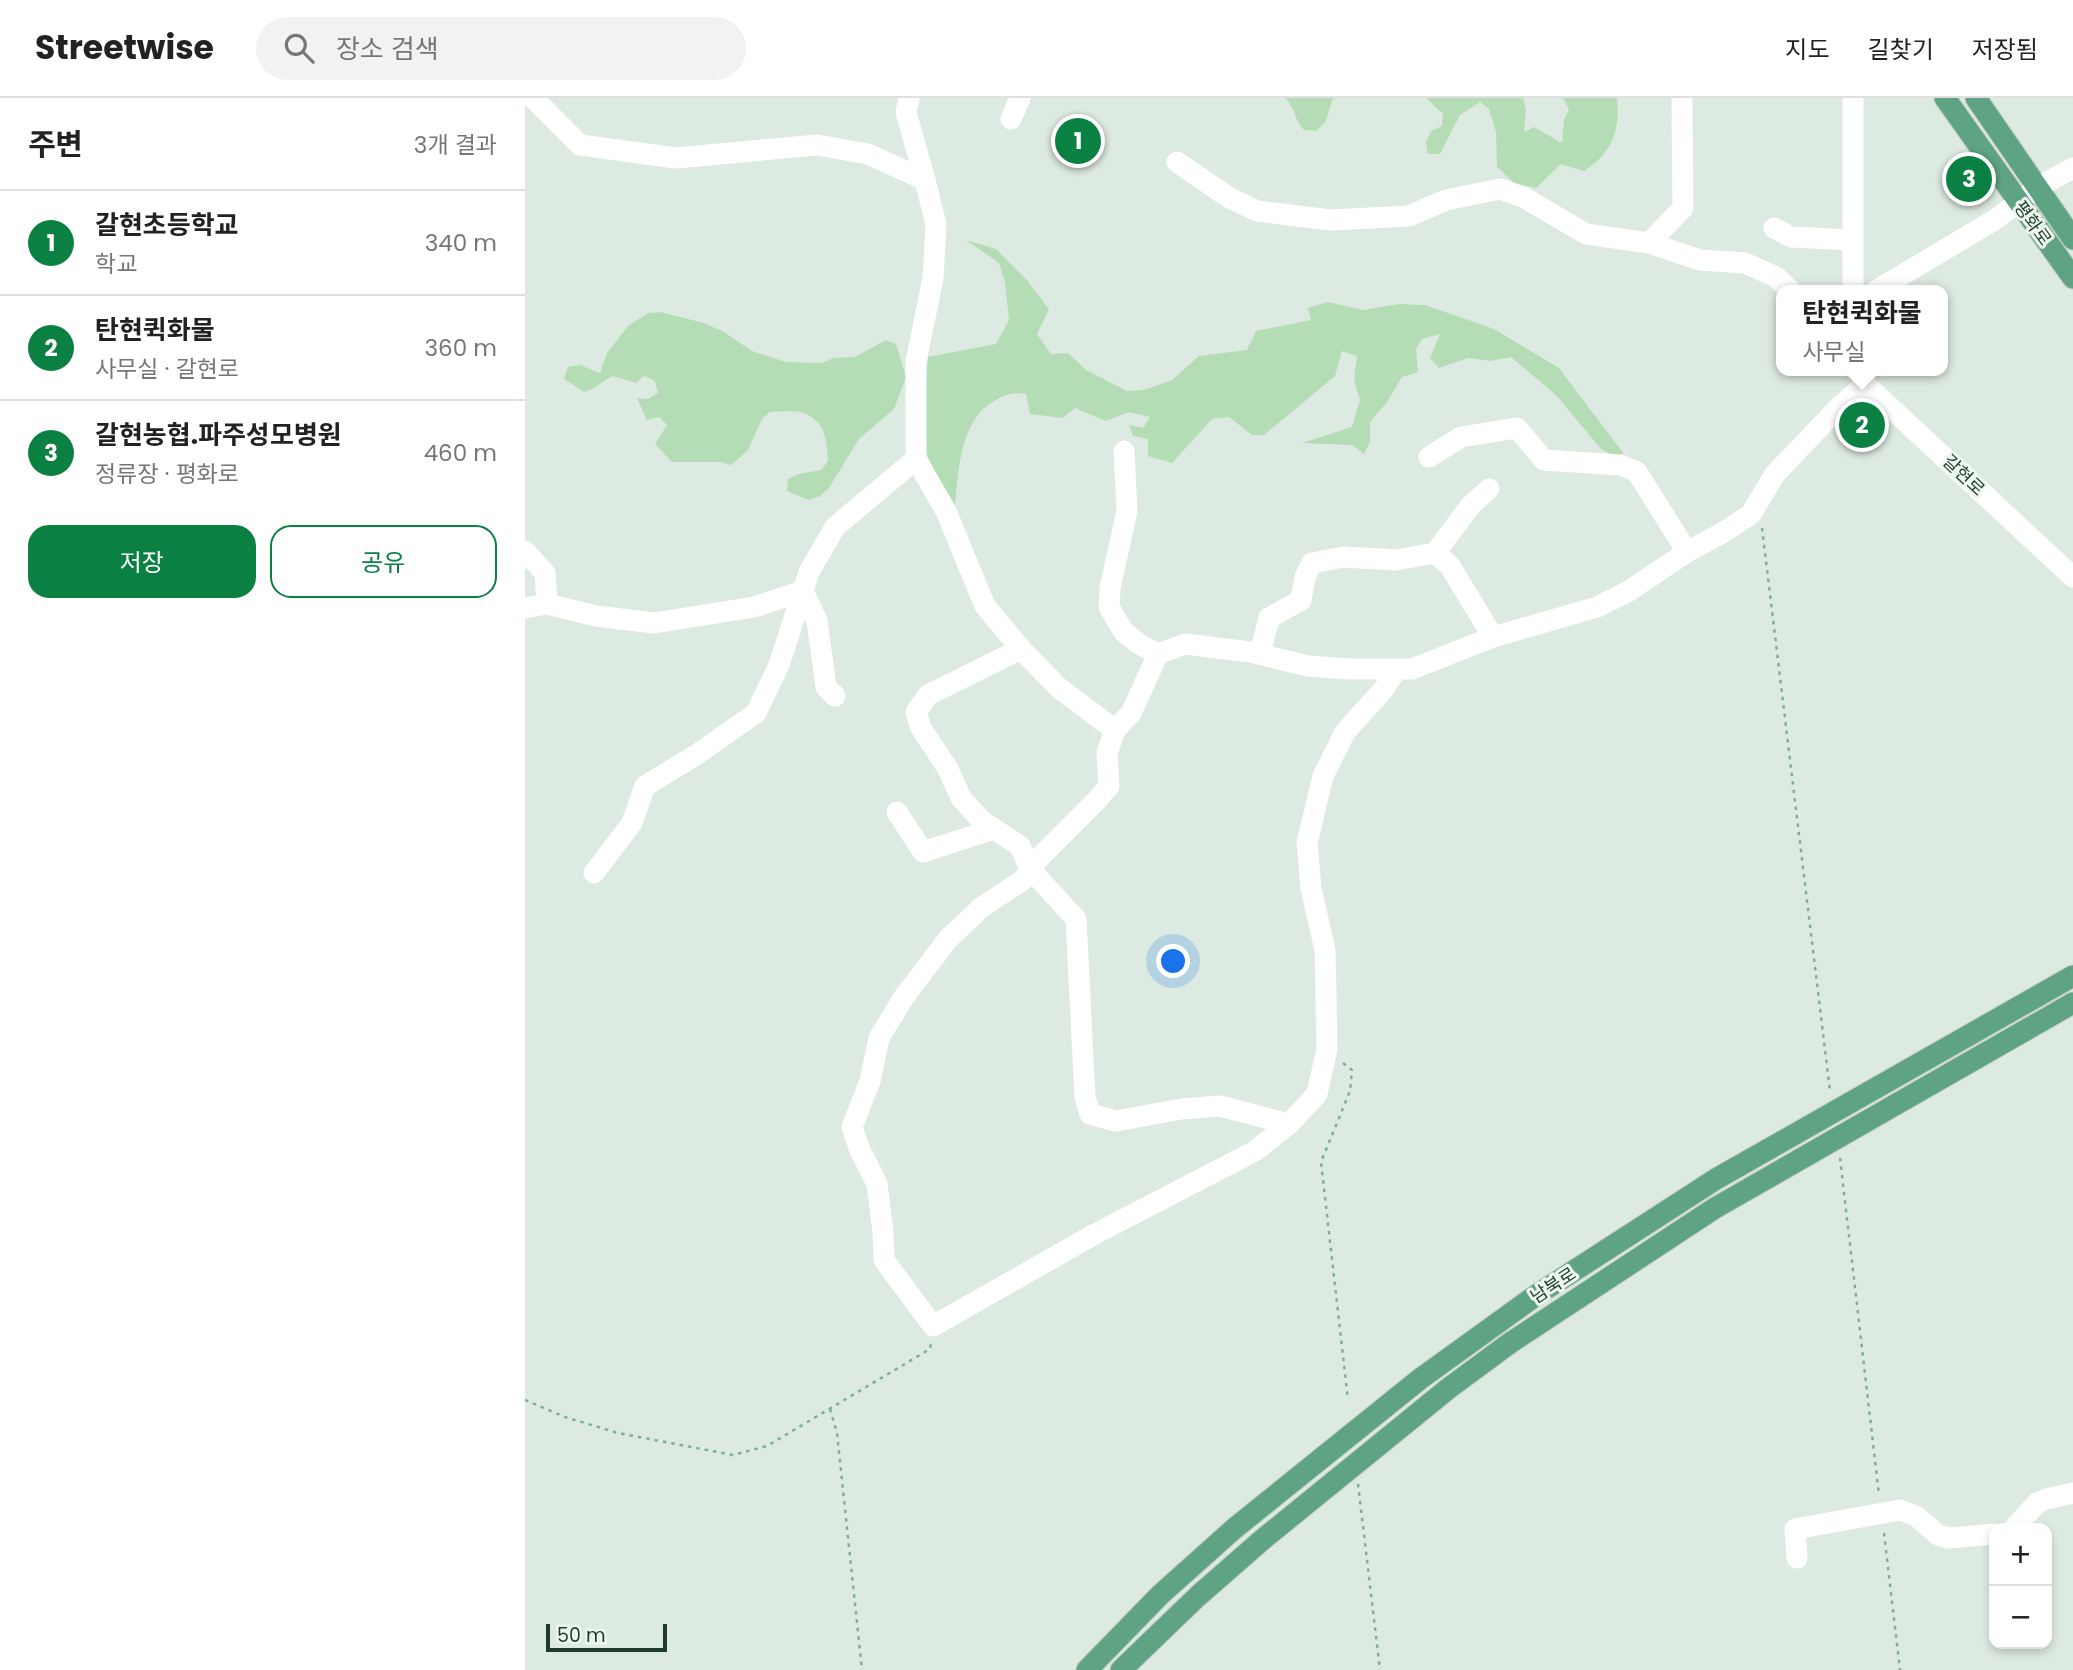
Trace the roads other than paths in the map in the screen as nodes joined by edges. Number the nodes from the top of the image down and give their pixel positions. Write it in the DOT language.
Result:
graph roads {
  1 [pos="533,98"];
  2 [pos="909,98"];
  3 [pos="1020,98"];
  4 [pos="1682,98"];
  5 [pos="1853,98"];
  6 [pos="1945,98"];
  7 [pos="1976,98"];
  8 [pos="1011,119"];
  9 [pos="1177,162"];
  10 [pos="2073,167"];
  11 [pos="925,180"];
  12 [pos="2038,187"];
  13 [pos="2018,202"];
  14 [pos="1773,228"];
  15 [pos="2073,239"];
  16 [pos="1852,240"];
  17 [pos="1649,243"];
  18 [pos="2073,278"];
  19 [pos="1785,285"];
  20 [pos="1853,285"];
  21 [pos="1885,285"];
  22 [pos="1862,377"];
  23 [pos="1124,451"];
  24 [pos="1429,457"];
  25 [pos="916,459"];
  26 [pos="1489,489"];
  27 [pos="525,551"];
  28 [pos="1687,552"];
  29 [pos="1436,553"];
  30 [pos="2073,577"];
  31 [pos="803,591"];
  32 [pos="547,604"];
  33 [pos="525,608"];
  34 [pos="1493,637"];
  35 [pos="1021,649"];
  36 [pos="1158,654"];
  37 [pos="1260,654"];
  38 [pos="1397,669"];
  39 [pos="835,696"];
  40 [pos="1115,730"];
  41 [pos="897,812"];
  42 [pos="994,829"];
  43 [pos="1030,869"];
  44 [pos="594,873"];
  45 [pos="2073,976"];
  46 [pos="2073,1003"];
  47 [pos="1289,1124"];
  48 [pos="2073,1493"];
  49 [pos="2019,1523"];
  50 [pos="1989,1534"];
  51 [pos="1797,1558"];
  52 [pos="1087,1670"];
  53 [pos="1121,1670"];
  1 -- 11 [label="street"];
  2 -- 11 [label="street"];
  3 -- 8 [label="street"];
  4 -- 17 [label="street"];
  5 -- 16 [label="street"];
  6 -- 13 [label="main road, 평화로"];
  7 -- 12 [label="main road, 평화로"];
  9 -- 17 [label="street"];
  10 -- 12 [label="street"];
  11 -- 25 [label="street"];
  12 -- 13 [label="street"];
  12 -- 15 [label="main road, 평화로"];
  13 -- 18 [label="main road, 평화로"];
  13 -- 21 [label="street"];
  14 -- 16 [label="street"];
  16 -- 20 [label="street"];
  17 -- 19 [label="street"];
  22 -- 28 [label="street"];
  22 -- 30 [label="street, 갈현로"];
  23 -- 36 [label="street"];
  24 -- 28 [label="street"];
  25 -- 31 [label="street"];
  25 -- 35 [label="street"];
  26 -- 29 [label="street"];
  27 -- 32 [label="street"];
  28 -- 34 [label="street"];
  29 -- 34 [label="street"];
  29 -- 37 [label="street"];
  31 -- 32 [label="street"];
  31 -- 39 [label="street"];
  31 -- 44 [label="street"];
  32 -- 33 [label="street"];
  34 -- 38 [label="street"];
  35 -- 40 [label="street"];
  35 -- 42 [label="street"];
  36 -- 37 [label="street"];
  36 -- 40 [label="street"];
  37 -- 38 [label="street"];
  38 -- 47 [label="street"];
  40 -- 43 [label="street"];
  41 -- 42 [label="street"];
  42 -- 43 [label="street"];
  43 -- 47 [label="street"];
  43 -- 47 [label="street"];
  45 -- 52 [label="main road, 남북로"];
  46 -- 53 [label="main road, 남북로"];
  48 -- 49 [label="street"];
  50 -- 51 [label="street"];
}
